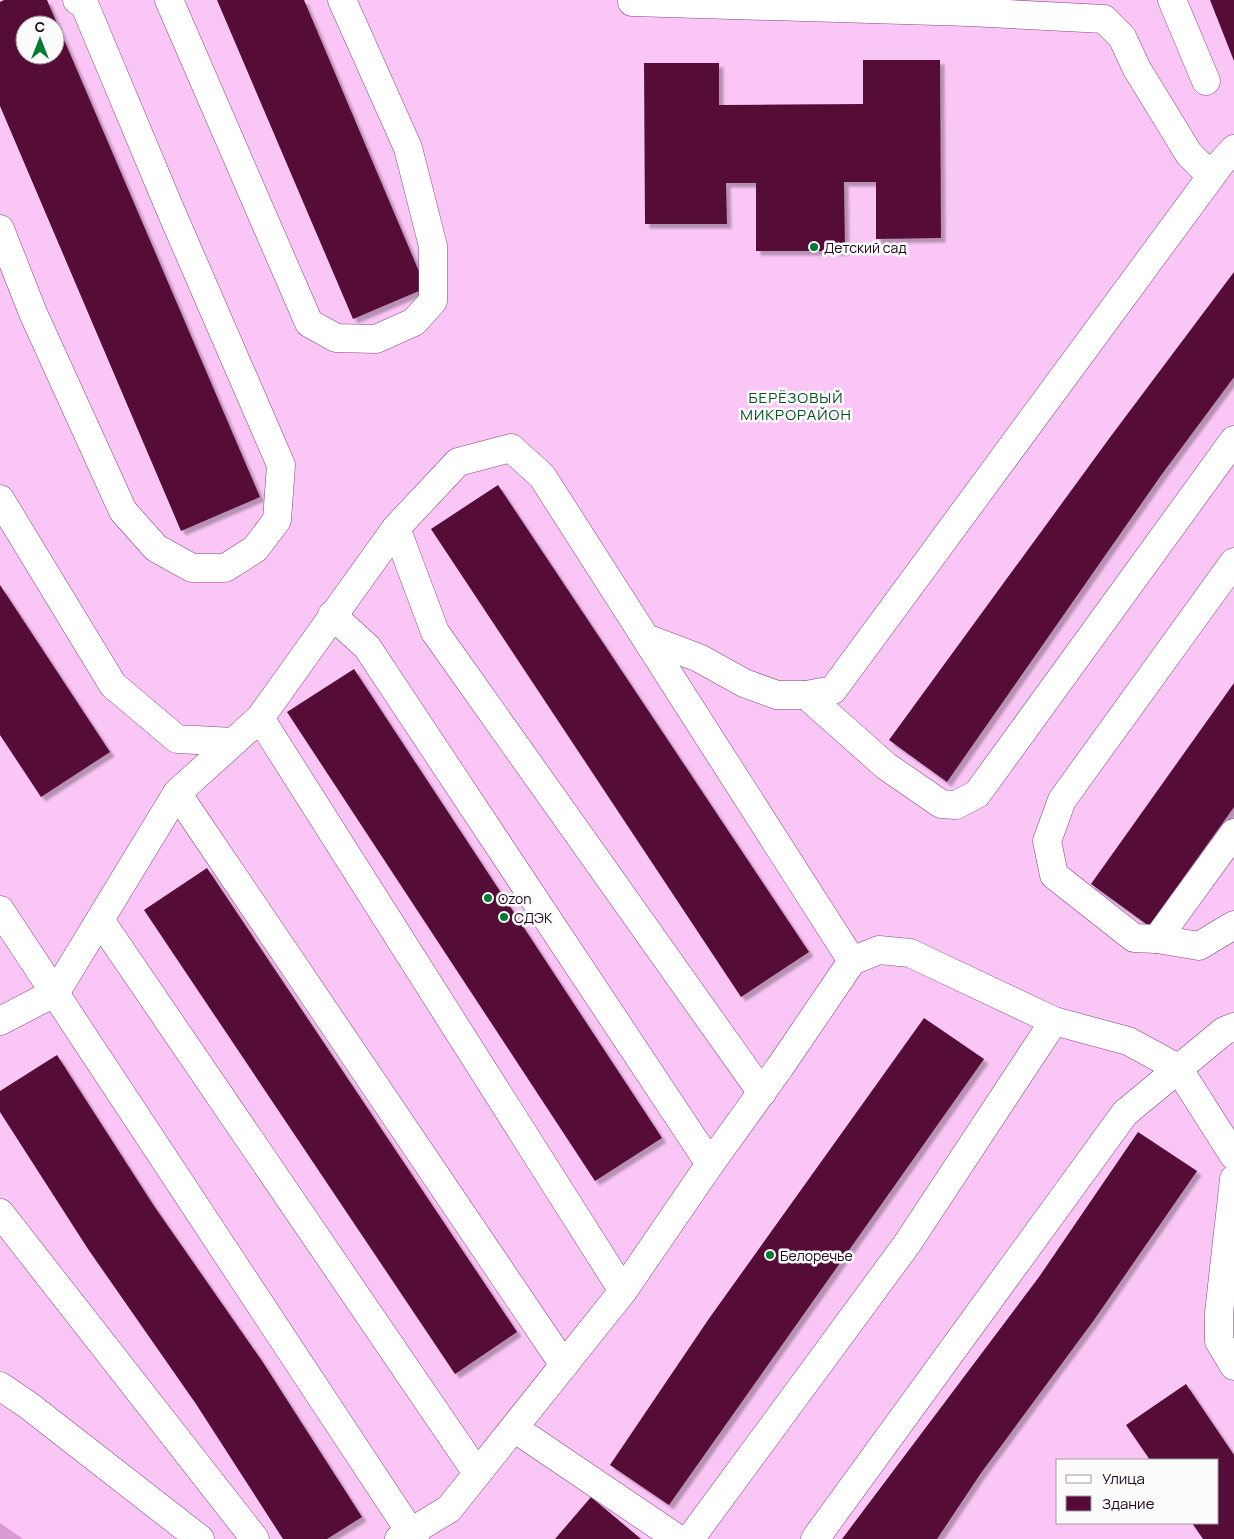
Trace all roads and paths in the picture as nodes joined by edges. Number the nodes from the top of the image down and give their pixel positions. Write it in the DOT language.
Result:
graph roads {
  1 [pos="77,0"];
  2 [pos="169,0"];
  3 [pos="342,0"];
  4 [pos="1172,0"];
  5 [pos="632,2"];
  6 [pos="1206,82"];
  7 [pos="1234,149"];
  8 [pos="1211,176"];
  9 [pos="0,229"];
  10 [pos="0,282"];
  11 [pos="33,312"];
  12 [pos="1234,440"];
  13 [pos="0,500"];
  14 [pos="396,528"];
  15 [pos="1234,562"];
  16 [pos="332,615"];
  17 [pos="646,638"];
  18 [pos="806,695"];
  19 [pos="260,718"];
  20 [pos="233,742"];
  21 [pos="177,793"];
  22 [pos="1234,833"];
  23 [pos="0,910"];
  24 [pos="100,920"];
  25 [pos="1234,925"];
  26 [pos="1157,939"];
  27 [pos="852,961"];
  28 [pos="56,992"];
  29 [pos="0,1021"];
  30 [pos="1054,1021"];
  31 [pos="1234,1027"];
  32 [pos="1178,1068"];
  33 [pos="762,1093"];
  34 [pos="1234,1156"];
  35 [pos="710,1164"];
  36 [pos="1234,1179"];
  37 [pos="0,1213"];
  38 [pos="623,1291"];
  39 [pos="564,1365"];
  40 [pos="1234,1366"];
  41 [pos="0,1386"];
  42 [pos="514,1428"];
  43 [pos="478,1473"];
  44 [pos="409,1537"];
  45 [pos="200,1539"];
  46 [pos="255,1539"];
  47 [pos="678,1539"];
  48 [pos="690,1539"];
  49 [pos="815,1539"];
  1 -- 11 [label="street"];
  2 -- 3 [label="street"];
  4 -- 6 [label="street"];
  5 -- 8 [label="street"];
  7 -- 8 [label="street"];
  8 -- 18 [label="street"];
  9 -- 11 [label="street"];
  10 -- 11 [label="street"];
  12 -- 18 [label="street"];
  13 -- 20 [label="street"];
  14 -- 16 [label="street"];
  14 -- 17 [label="street"];
  14 -- 33 [label="street"];
  15 -- 26 [label="street"];
  16 -- 19 [label="street"];
  16 -- 35 [label="street"];
  17 -- 18 [label="street"];
  17 -- 27 [label="street"];
  19 -- 20 [label="street"];
  19 -- 38 [label="street"];
  20 -- 21 [label="street"];
  21 -- 24 [label="street"];
  21 -- 39 [label="street"];
  22 -- 26 [label="street"];
  23 -- 28 [label="street"];
  24 -- 28 [label="street"];
  24 -- 43 [label="street"];
  25 -- 26 [label="street"];
  27 -- 30 [label="street"];
  27 -- 33 [label="street"];
  28 -- 29 [label="street"];
  28 -- 44 [label="street"];
  30 -- 32 [label="street"];
  30 -- 48 [label="street"];
  31 -- 32 [label="street"];
  32 -- 34 [label="street"];
  32 -- 49 [label="street"];
  33 -- 35 [label="street"];
  35 -- 38 [label="street"];
  36 -- 40 [label="street"];
  37 -- 46 [label="street"];
  38 -- 39 [label="street"];
  39 -- 42 [label="street"];
  41 -- 45 [label="street"];
  42 -- 43 [label="street"];
  42 -- 47 [label="street"];
  43 -- 44 [label="street"];
}
